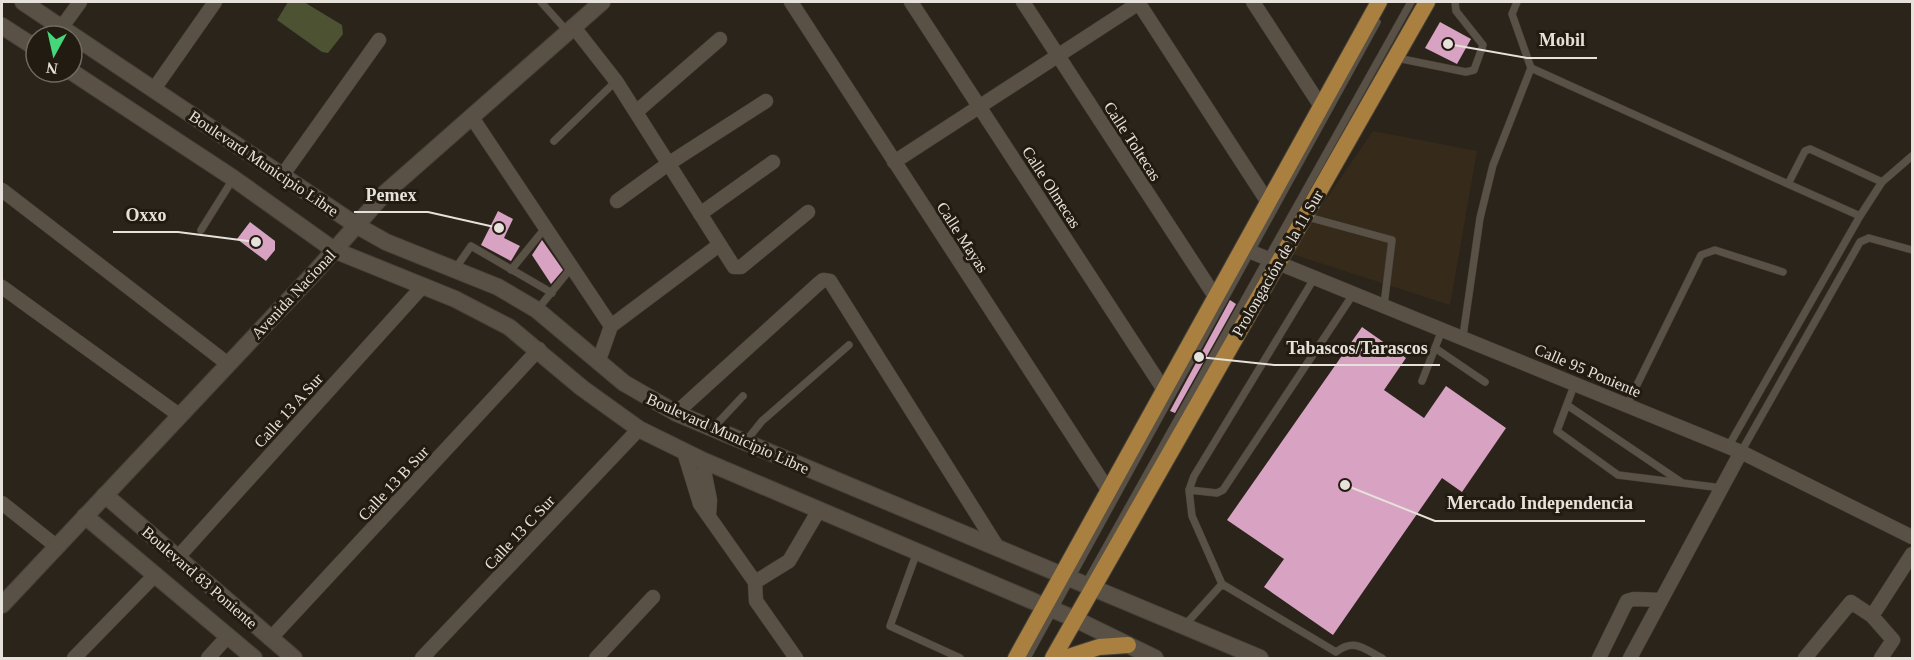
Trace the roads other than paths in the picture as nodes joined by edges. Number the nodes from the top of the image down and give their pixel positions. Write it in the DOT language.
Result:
graph roads {
  1 [pos="23,2"];
  2 [pos="80,2"];
  3 [pos="215,2"];
  4 [pos="541,2"];
  5 [pos="602,2"];
  6 [pos="791,2"];
  7 [pos="911,2"];
  8 [pos="1023,2"];
  9 [pos="1138,2"];
  10 [pos="1253,2"];
  11 [pos="1412,2"];
  12 [pos="1427,2"];
  13 [pos="1455,2"];
  14 [pos="1517,2"];
  15 [pos="1378,4"];
  16 [pos="55,24"];
  17 [pos="64,24"];
  18 [pos="2,26"];
  19 [pos="571,29"];
  20 [pos="720,39"];
  21 [pos="24,40"];
  22 [pos="379,40"];
  23 [pos="84,43"];
  24 [pos="1058,55"];
  25 [pos="1395,57"];
  26 [pos="1531,68"];
  27 [pos="84,80"];
  28 [pos="616,81"];
  29 [pos="154,89"];
  30 [pos="766,101"];
  31 [pos="980,106"];
  32 [pos="1322,108"];
  33 [pos="636,112"];
  34 [pos="471,116"];
  35 [pos="554,141"];
  36 [pos="1912,156"];
  37 [pos="773,162"];
  38 [pos="894,162"];
  39 [pos="668,164"];
  40 [pos="282,176"];
  41 [pos="233,178"];
  42 [pos="1882,182"];
  43 [pos="1788,184"];
  44 [pos="2,190"];
  45 [pos="618,201"];
  46 [pos="1269,204"];
  47 [pos="808,212"];
  48 [pos="700,214"];
  49 [pos="1304,216"];
  50 [pos="1860,216"];
  51 [pos="356,225"];
  52 [pos="546,227"];
  53 [pos="201,230"];
  54 [pos="718,245"];
  55 [pos="334,250"];
  56 [pos="1247,250"];
  57 [pos="1912,250"];
  58 [pos="1272,260"];
  59 [pos="572,267"];
  60 [pos="455,269"];
  61 [pos="511,270"];
  62 [pos="1783,272"];
  63 [pos="1315,278"];
  64 [pos="2,287"];
  65 [pos="422,287"];
  66 [pos="552,293"];
  67 [pos="1354,293"];
  68 [pos="1216,298"];
  69 [pos="1384,305"];
  70 [pos="537,310"];
  71 [pos="611,326"];
  72 [pos="1443,328"];
  73 [pos="1463,336"];
  74 [pos="849,345"];
  75 [pos="1435,348"];
  76 [pos="539,350"];
  77 [pos="598,363"];
  78 [pos="228,364"];
  79 [pos="1422,381"];
  80 [pos="1485,382"];
  81 [pos="1575,383"];
  82 [pos="1164,390"];
  83 [pos="743,396"];
  84 [pos="1567,405"];
  85 [pos="1627,405"];
  86 [pos="676,413"];
  87 [pos="179,415"];
  88 [pos="712,428"];
  89 [pos="639,429"];
  90 [pos="744,442"];
  91 [pos="1734,449"];
  92 [pos="684,452"];
  93 [pos="702,460"];
  94 [pos="1683,484"];
  95 [pos="1722,488"];
  96 [pos="1108,490"];
  97 [pos="1190,490"];
  98 [pos="105,495"];
  99 [pos="2,503"];
  100 [pos="819,510"];
  101 [pos="709,515"];
  102 [pos="85,516"];
  103 [pos="1912,537"];
  104 [pos="56,546"];
  105 [pos="998,548"];
  106 [pos="917,552"];
  107 [pos="1912,554"];
  108 [pos="179,556"];
  109 [pos="156,574"];
  110 [pos="755,582"];
  111 [pos="1078,582"];
  112 [pos="1222,584"];
  113 [pos="653,597"];
  114 [pos="1661,600"];
  115 [pos="2,605"];
  116 [pos="1061,613"];
  117 [pos="1872,616"];
  118 [pos="1184,626"];
  119 [pos="228,636"];
  120 [pos="270,639"];
  121 [pos="1128,645"];
  122 [pos="1335,655"];
  123 [pos="74,658"];
  124 [pos="207,658"];
  125 [pos="254,658"];
  126 [pos="294,658"];
  127 [pos="422,658"];
  128 [pos="596,658"];
  129 [pos="796,658"];
  130 [pos="960,658"];
  131 [pos="1016,658"];
  132 [pos="1027,658"];
  133 [pos="1045,658"];
  134 [pos="1053,658"];
  135 [pos="1065,658"];
  136 [pos="1155,658"];
  137 [pos="1260,658"];
  138 [pos="1382,658"];
  139 [pos="1599,658"];
  140 [pos="1630,658"];
  141 [pos="1805,658"];
  142 [pos="1881,658"];
  1 -- 16 [label="main road, Boulevard Municipio Libre"];
  2 -- 17 [label="street"];
  3 -- 29 [label="street"];
  4 -- 19 [label="lane"];
  5 -- 19 [label="main road, Avenida Nacional"];
  6 -- 38 [label="street, Calle Mayas"];
  7 -- 31 [label="street, Calle Olmecas"];
  8 -- 24 [label="street, Calle Toltecas"];
  9 -- 24 [label="street"];
  9 -- 46 [label="street"];
  10 -- 32 [label="street"];
  11 -- 58 [label="lane"];
  12 -- 25 [label="main road, Prolongación de la 11 Sur"];
  13 -- 25 [label="lane"];
  14 -- 26 [label="lane"];
  15 -- 32 [label="main road, Prolongación de la 11 Sur"];
  15 -- 56 [label="lane"];
  18 -- 21 [label="main road"];
  19 -- 28 [label="street"];
  19 -- 34 [label="main road, Avenida Nacional"];
  20 -- 33 [label="street"];
  22 -- 40 [label="street"];
  23 -- 29 [label="main road, Boulevard Municipio Libre"];
  24 -- 31 [label="street"];
  24 -- 68 [label="street, Calle Toltecas"];
  25 -- 49 [label="main road, Prolongación de la 11 Sur"];
  26 -- 43 [label="lane"];
  26 -- 73 [label="lane"];
  27 -- 41 [label="main road, Boulevard Municipio Libre"];
  28 -- 33 [label="street"];
  28 -- 35 [label="lane"];
  29 -- 40 [label="main road, Boulevard Municipio Libre"];
  30 -- 39 [label="street"];
  31 -- 38 [label="street"];
  31 -- 82 [label="street, Calle Olmecas"];
  32 -- 46 [label="main road, Prolongación de la 11 Sur"];
  33 -- 39 [label="street"];
  34 -- 51 [label="main road, Avenida Nacional"];
  34 -- 52 [label="street"];
  36 -- 42 [label="lane"];
  37 -- 48 [label="street"];
  38 -- 96 [label="street, Calle Mayas"];
  39 -- 45 [label="street"];
  39 -- 48 [label="street"];
  40 -- 51 [label="main road, Boulevard Municipio Libre"];
  41 -- 53 [label="lane"];
  41 -- 55 [label="main road, Boulevard Municipio Libre"];
  42 -- 43 [label="lane"];
  42 -- 50 [label="lane"];
  43 -- 50 [label="lane"];
  44 -- 78 [label="street"];
  46 -- 56 [label="main road, Prolongación de la 11 Sur"];
  47 -- 54 [label="street"];
  48 -- 54 [label="street"];
  49 -- 58 [label="main road, Prolongación de la 11 Sur"];
  49 -- 69 [label="lane"];
  50 -- 91 [label="lane"];
  51 -- 55 [label="main road, Avenida Nacional"];
  51 -- 60 [label="main road, Boulevard Municipio Libre"];
  52 -- 59 [label="street"];
  52 -- 61 [label="lane"];
  54 -- 71 [label="street"];
  55 -- 65 [label="main road, Boulevard Municipio Libre"];
  55 -- 78 [label="main road, Avenida Nacional"];
  56 -- 58 [label="street, Calle 95 Poniente"];
  56 -- 68 [label="main road, Prolongación de la 11 Sur"];
  56 -- 111 [label="lane"];
  57 -- 91 [label="lane"];
  58 -- 63 [label="street, Calle 95 Poniente"];
  58 -- 111 [label="main road, Prolongación de la 11 Sur"];
  59 -- 66 [label="lane"];
  59 -- 71 [label="street"];
  60 -- 61 [label="lane"];
  60 -- 70 [label="main road, Boulevard Municipio Libre"];
  61 -- 66 [label="lane"];
  62 -- 85 [label="lane"];
  63 -- 67 [label="street, Calle 95 Poniente"];
  63 -- 97 [label="lane"];
  64 -- 87 [label="street"];
  65 -- 76 [label="main road, Boulevard Municipio Libre"];
  65 -- 108 [label="street, Calle 13 A Sur"];
  66 -- 70 [label="lane"];
  67 -- 69 [label="street, Calle 95 Poniente"];
  67 -- 97 [label="lane"];
  68 -- 82 [label="main road, Prolongación de la 11 Sur"];
  69 -- 72 [label="street, Calle 95 Poniente"];
  70 -- 77 [label="main road, Boulevard Municipio Libre"];
  71 -- 77 [label="street"];
  72 -- 73 [label="street, Calle 95 Poniente"];
  72 -- 75 [label="lane"];
  73 -- 81 [label="street, Calle 95 Poniente"];
  74 -- 90 [label="lane"];
  75 -- 79 [label="lane"];
  75 -- 80 [label="lane"];
  76 -- 89 [label="main road, Boulevard Municipio Libre"];
  76 -- 120 [label="street, Calle 13 B Sur"];
  77 -- 86 [label="main road, Boulevard Municipio Libre"];
  78 -- 87 [label="main road, Avenida Nacional"];
  81 -- 84 [label="lane"];
  81 -- 85 [label="street, Calle 95 Poniente"];
  82 -- 96 [label="main road, Prolongación de la 11 Sur"];
  83 -- 88 [label="lane"];
  84 -- 94 [label="lane"];
  84 -- 94 [label="lane"];
  85 -- 91 [label="street, Calle 95 Poniente"];
  86 -- 88 [label="main road, Boulevard Municipio Libre"];
  86 -- 105 [label="street"];
  87 -- 98 [label="main road, Avenida Nacional"];
  88 -- 90 [label="main road, Boulevard Municipio Libre"];
  89 -- 92 [label="main road, Boulevard Municipio Libre"];
  89 -- 127 [label="street, Calle 13 C Sur"];
  90 -- 105 [label="main road, Boulevard Municipio Libre"];
  91 -- 95 [label="street"];
  91 -- 103 [label="street, Calle 95 Poniente"];
  92 -- 93 [label="main road, Boulevard Municipio Libre"];
  92 -- 101 [label="street"];
  93 -- 100 [label="main road, Boulevard Municipio Libre"];
  93 -- 101 [label="street"];
  94 -- 95 [label="lane"];
  95 -- 114 [label="street"];
  96 -- 111 [label="main road, Prolongación de la 11 Sur"];
  97 -- 112 [label="lane"];
  98 -- 102 [label="main road, Avenida Nacional"];
  98 -- 108 [label="main road, Boulevard 83 Poniente"];
  99 -- 104 [label="street"];
  100 -- 106 [label="main road, Boulevard Municipio Libre"];
  100 -- 110 [label="street"];
  101 -- 110 [label="street"];
  102 -- 104 [label="main road, Avenida Nacional"];
  102 -- 109 [label="main road, Boulevard 83 Poniente"];
  104 -- 115 [label="main road, Avenida Nacional"];
  105 -- 111 [label="main road, Boulevard Municipio Libre"];
  106 -- 116 [label="main road, Boulevard Municipio Libre"];
  106 -- 130 [label="lane"];
  107 -- 117 [label="street"];
  108 -- 120 [label="main road, Boulevard 83 Poniente"];
  109 -- 119 [label="main road, Boulevard 83 Poniente"];
  109 -- 123 [label="street"];
  110 -- 129 [label="street"];
  111 -- 116 [label="main road, Prolongación de la 11 Sur"];
  111 -- 116 [label="main road, Prolongación de la 11 Sur"];
  111 -- 118 [label="main road, Boulevard Municipio Libre"];
  112 -- 118 [label="lane"];
  112 -- 122 [label="lane"];
  113 -- 128 [label="street"];
  114 -- 139 [label="street"];
  114 -- 140 [label="street"];
  116 -- 121 [label="main road, Boulevard Municipio Libre"];
  116 -- 131 [label="main road"];
  116 -- 132 [label="lane"];
  116 -- 133 [label="lane"];
  116 -- 134 [label="main road"];
  117 -- 141 [label="street"];
  117 -- 142 [label="street"];
  118 -- 137 [label="main road, Boulevard Municipio Libre"];
  119 -- 124 [label="street"];
  119 -- 125 [label="main road, Boulevard 83 Poniente"];
  120 -- 126 [label="main road, Boulevard 83 Poniente"];
  121 -- 135 [label="main road"];
  121 -- 136 [label="main road, Boulevard Municipio Libre"];
  122 -- 138 [label="lane"];
}
